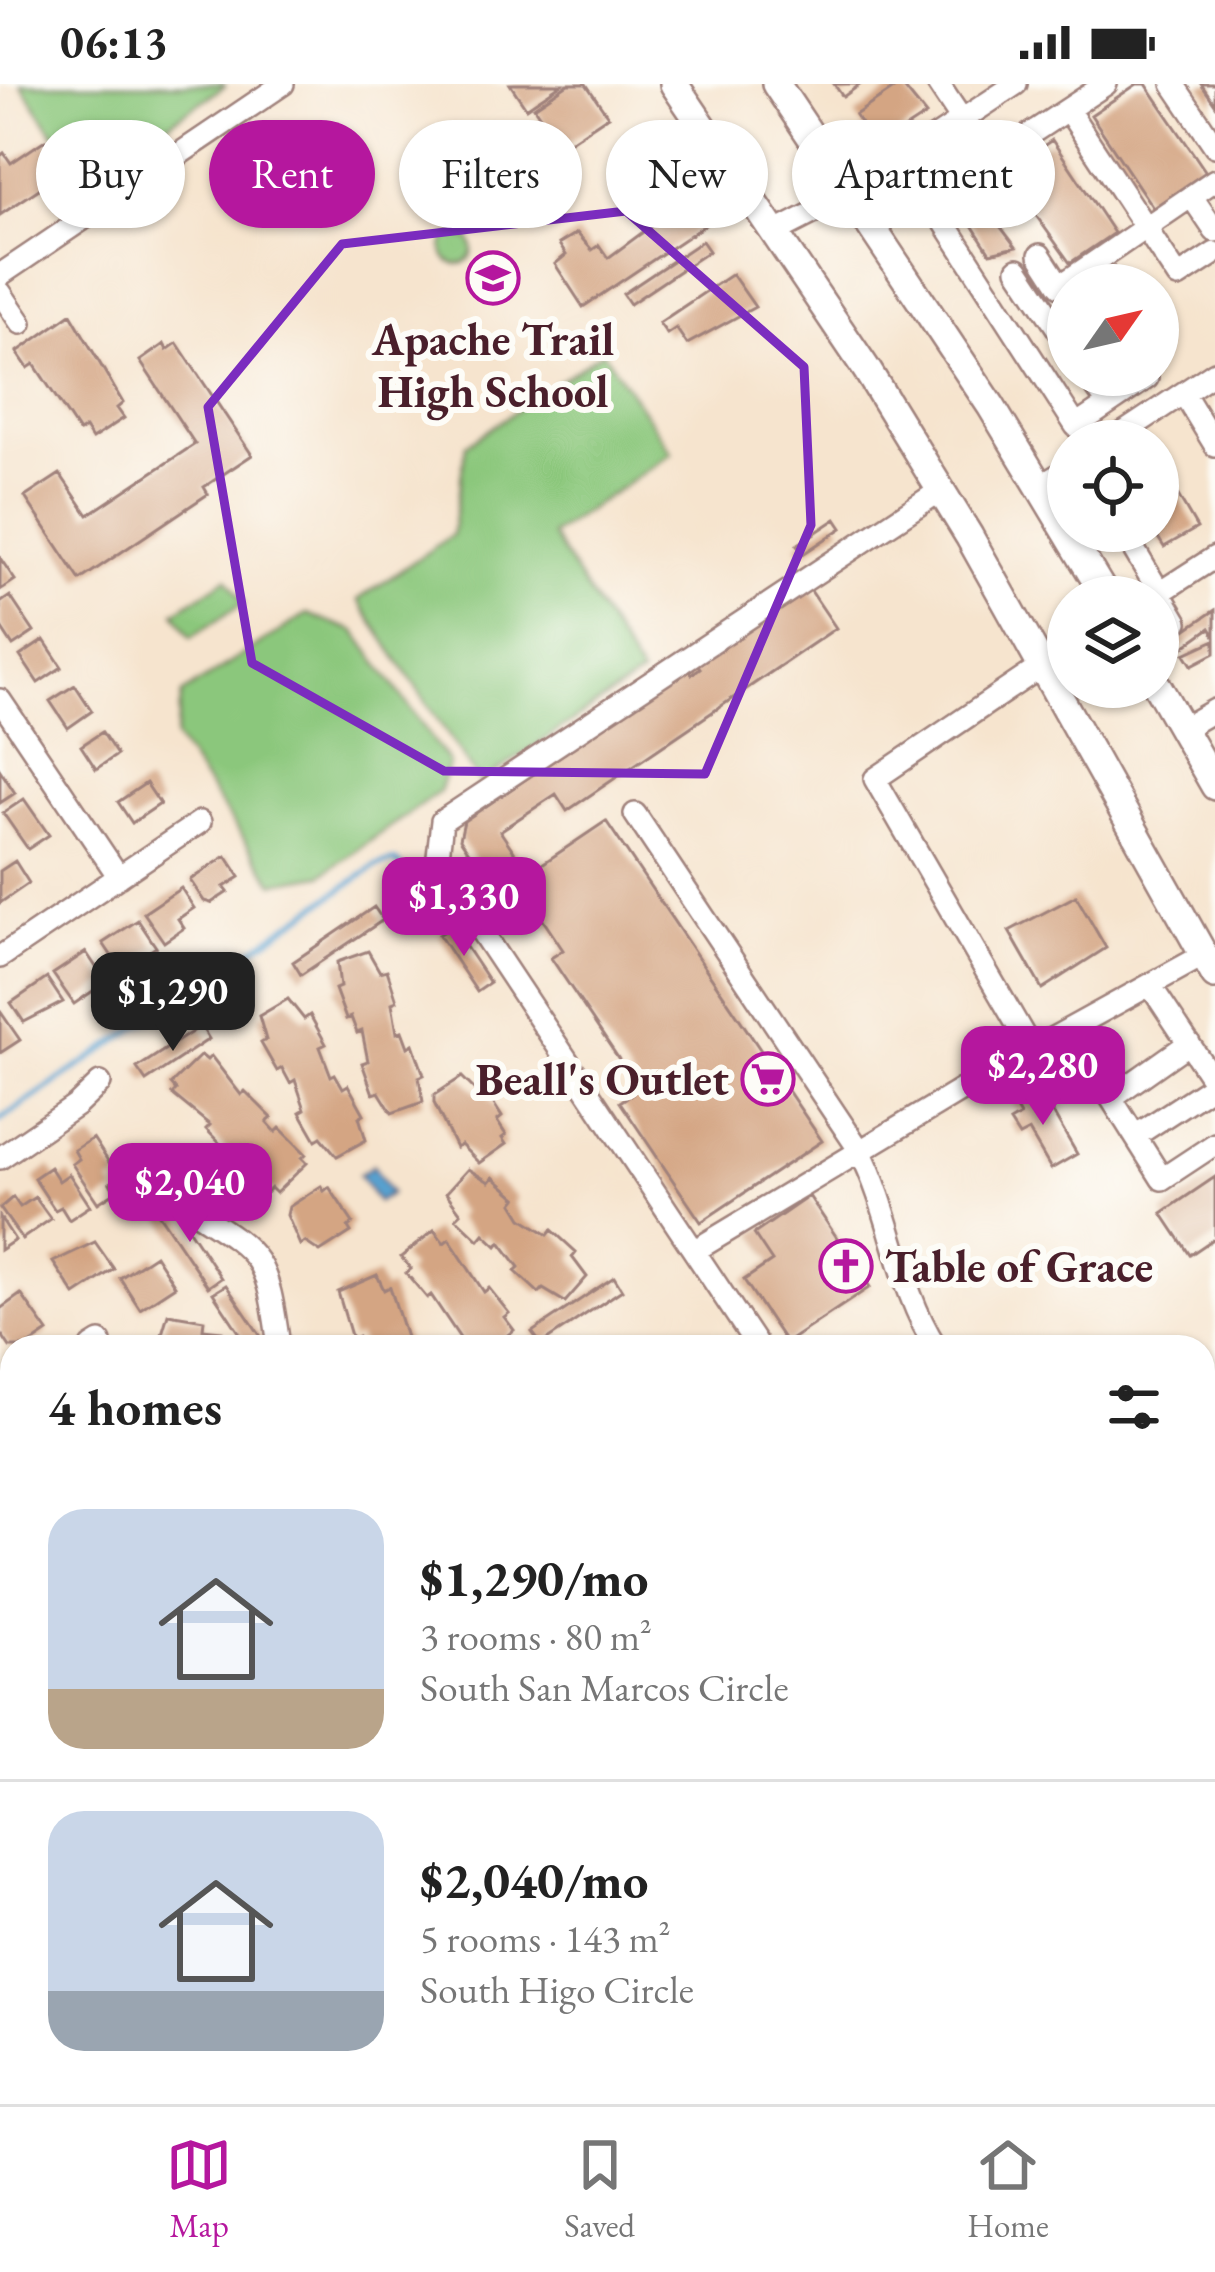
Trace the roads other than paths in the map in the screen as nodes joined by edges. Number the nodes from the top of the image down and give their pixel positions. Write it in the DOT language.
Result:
graph roads {
  1 [pos="284,84"];
  2 [pos="674,84"];
  3 [pos="938,84"];
  4 [pos="1016,84"];
  5 [pos="1106,84"];
  6 [pos="1173,84"];
  7 [pos="778,85"];
  8 [pos="1068,110"];
  9 [pos="801,120"];
  10 [pos="962,120"];
  11 [pos="1215,146"];
  12 [pos="1215,180"];
  13 [pos="1192,196"];
  14 [pos="792,224"];
  15 [pos="872,228"];
  16 [pos="1144,229"];
  17 [pos="1215,231"];
  18 [pos="775,233"];
  19 [pos="1215,253"];
  20 [pos="1040,255"];
  21 [pos="1018,269"];
  22 [pos="0,274"];
  23 [pos="0,292"];
  24 [pos="1047,312"];
  25 [pos="21,323"];
  26 [pos="1215,372"];
  27 [pos="1184,394"];
  28 [pos="1102,396"];
  29 [pos="1120,396"];
  30 [pos="1108,404"];
  31 [pos="1144,420"];
  32 [pos="1215,446"];
  33 [pos="1047,482"];
  34 [pos="1042,485"];
  35 [pos="941,490"];
  36 [pos="1215,557"];
  37 [pos="1094,576"];
  38 [pos="1179,580"];
  39 [pos="1047,663"];
  40 [pos="1042,666"];
  41 [pos="0,700"];
  42 [pos="1170,708"];
  43 [pos="1215,710"];
  44 [pos="1182,729"];
  45 [pos="1215,786"];
  46 [pos="634,814"];
  47 [pos="200,822"];
  48 [pos="118,877"];
  49 [pos="0,957"];
  50 [pos="1209,965"];
  51 [pos="1150,985"];
  52 [pos="1064,1032"];
  53 [pos="1189,1043"];
  54 [pos="1032,1050"];
  55 [pos="100,1083"];
  56 [pos="1215,1084"];
  57 [pos="1111,1098"];
  58 [pos="1135,1136"];
  59 [pos="1215,1144"];
  60 [pos="860,1151"];
  61 [pos="0,1158"];
  62 [pos="183,1204"];
  63 [pos="694,1251"];
  64 [pos="278,1335"];
  65 [pos="750,1335"];
  66 [pos="928,1335"];
  1 -- 22 [label="street"];
  2 -- 18 [label="main road"];
  3 -- 10 [label="street"];
  4 -- 10 [label="street"];
  5 -- 8 [label="street"];
  6 -- 11 [label="street"];
  7 -- 9 [label="main road"];
  8 -- 16 [label="street"];
  8 -- 30 [label="street"];
  12 -- 13 [label="street"];
  13 -- 16 [label="street"];
  13 -- 17 [label="street"];
  14 -- 18 [label="street"];
  15 -- 34 [label="main road"];
  16 -- 19 [label="street"];
  16 -- 20 [label="street"];
  18 -- 35 [label="main road"];
  21 -- 24 [label="street"];
  23 -- 25 [label="street"];
  26 -- 27 [label="street"];
  27 -- 31 [label="street"];
  27 -- 32 [label="street"];
  28 -- 30 [label="street"];
  29 -- 30 [label="street"];
  33 -- 34 [label="street"];
  34 -- 37 [label="main road"];
  35 -- 40 [label="main road"];
  35 -- 63 [label="street"];
  36 -- 38 [label="street"];
  39 -- 40 [label="main road"];
  40 -- 50 [label="main road"];
  40 -- 54 [label="street"];
  41 -- 48 [label="street"];
  42 -- 44 [label="main road"];
  43 -- 44 [label="street"];
  44 -- 45 [label="main road"];
  46 -- 60 [label="street"];
  47 -- 48 [label="street"];
  48 -- 49 [label="street"];
  50 -- 51 [label="street"];
  51 -- 52 [label="street"];
  51 -- 53 [label="street"];
  52 -- 54 [label="street"];
  52 -- 57 [label="street"];
  53 -- 56 [label="street"];
  53 -- 57 [label="street"];
  54 -- 60 [label="street"];
  55 -- 61 [label="street"];
  56 -- 58 [label="street"];
  57 -- 58 [label="street"];
  58 -- 59 [label="street"];
  60 -- 63 [label="street"];
  60 -- 66 [label="street"];
  62 -- 64 [label="street"];
  63 -- 65 [label="street"];
}
